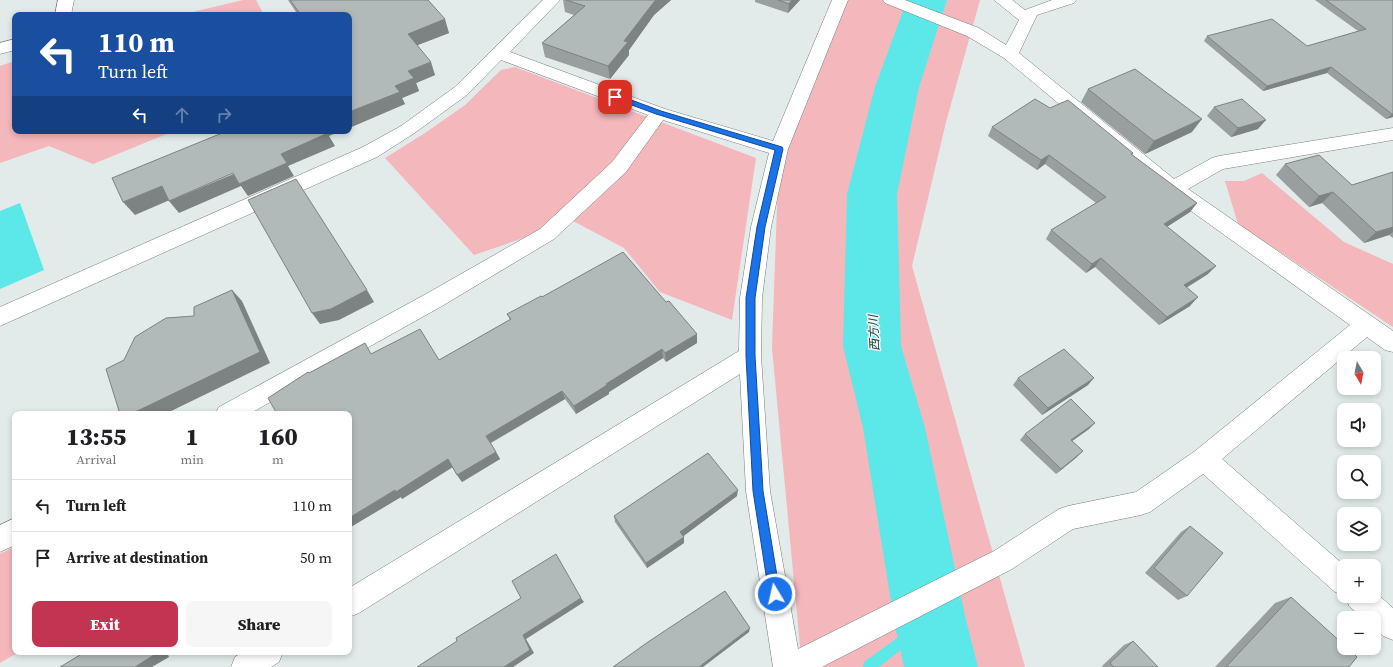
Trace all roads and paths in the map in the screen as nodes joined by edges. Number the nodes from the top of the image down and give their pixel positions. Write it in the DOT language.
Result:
graph roads {
  1 [pos="66,0"];
  2 [pos="552,0"];
  3 [pos="840,0"];
  4 [pos="891,0"];
  5 [pos="1002,0"];
  6 [pos="1068,0"];
  7 [pos="64,12"];
  8 [pos="1027,19"];
  9 [pos="12,45"];
  10 [pos="0,50"];
  11 [pos="500,54"];
  12 [pos="1010,54"];
  13 [pos="659,113"];
  14 [pos="1393,134"];
  15 [pos="779,149"];
  16 [pos="1173,188"];
  17 [pos="0,317"];
  18 [pos="1366,324"];
  19 [pos="1393,343"];
  20 [pos="750,356"];
  21 [pos="232,411"];
  22 [pos="1204,459"];
  23 [pos="12,533"];
  24 [pos="0,539"];
  25 [pos="1337,577"];
  26 [pos="352,601"];
  27 [pos="1367,603"];
  28 [pos="1393,626"];
  29 [pos="264,655"];
  30 [pos="245,667"];
  31 [pos="787,667"];
  32 [pos="790,667"];
  1 -- 7 [label="street"];
  2 -- 11 [label="street"];
  3 -- 15 [label="street"];
  4 -- 12 [label="street"];
  5 -- 8 [label="street"];
  6 -- 8 [label="street"];
  8 -- 12 [label="street"];
  9 -- 10 [label="street"];
  11 -- 13 [label="street"];
  11 -- 17 [label="street"];
  12 -- 16 [label="street"];
  13 -- 15 [label="street"];
  13 -- 21 [label="street"];
  14 -- 16 [label="street"];
  15 -- 20 [label="street"];
  16 -- 18 [label="street"];
  18 -- 19 [label="street"];
  18 -- 22 [label="street"];
  20 -- 26 [label="street"];
  20 -- 31 [label="street"];
  22 -- 25 [label="street"];
  22 -- 32 [label="street"];
  23 -- 24 [label="street"];
  27 -- 28 [label="street"];
  29 -- 30 [label="street"];
}
